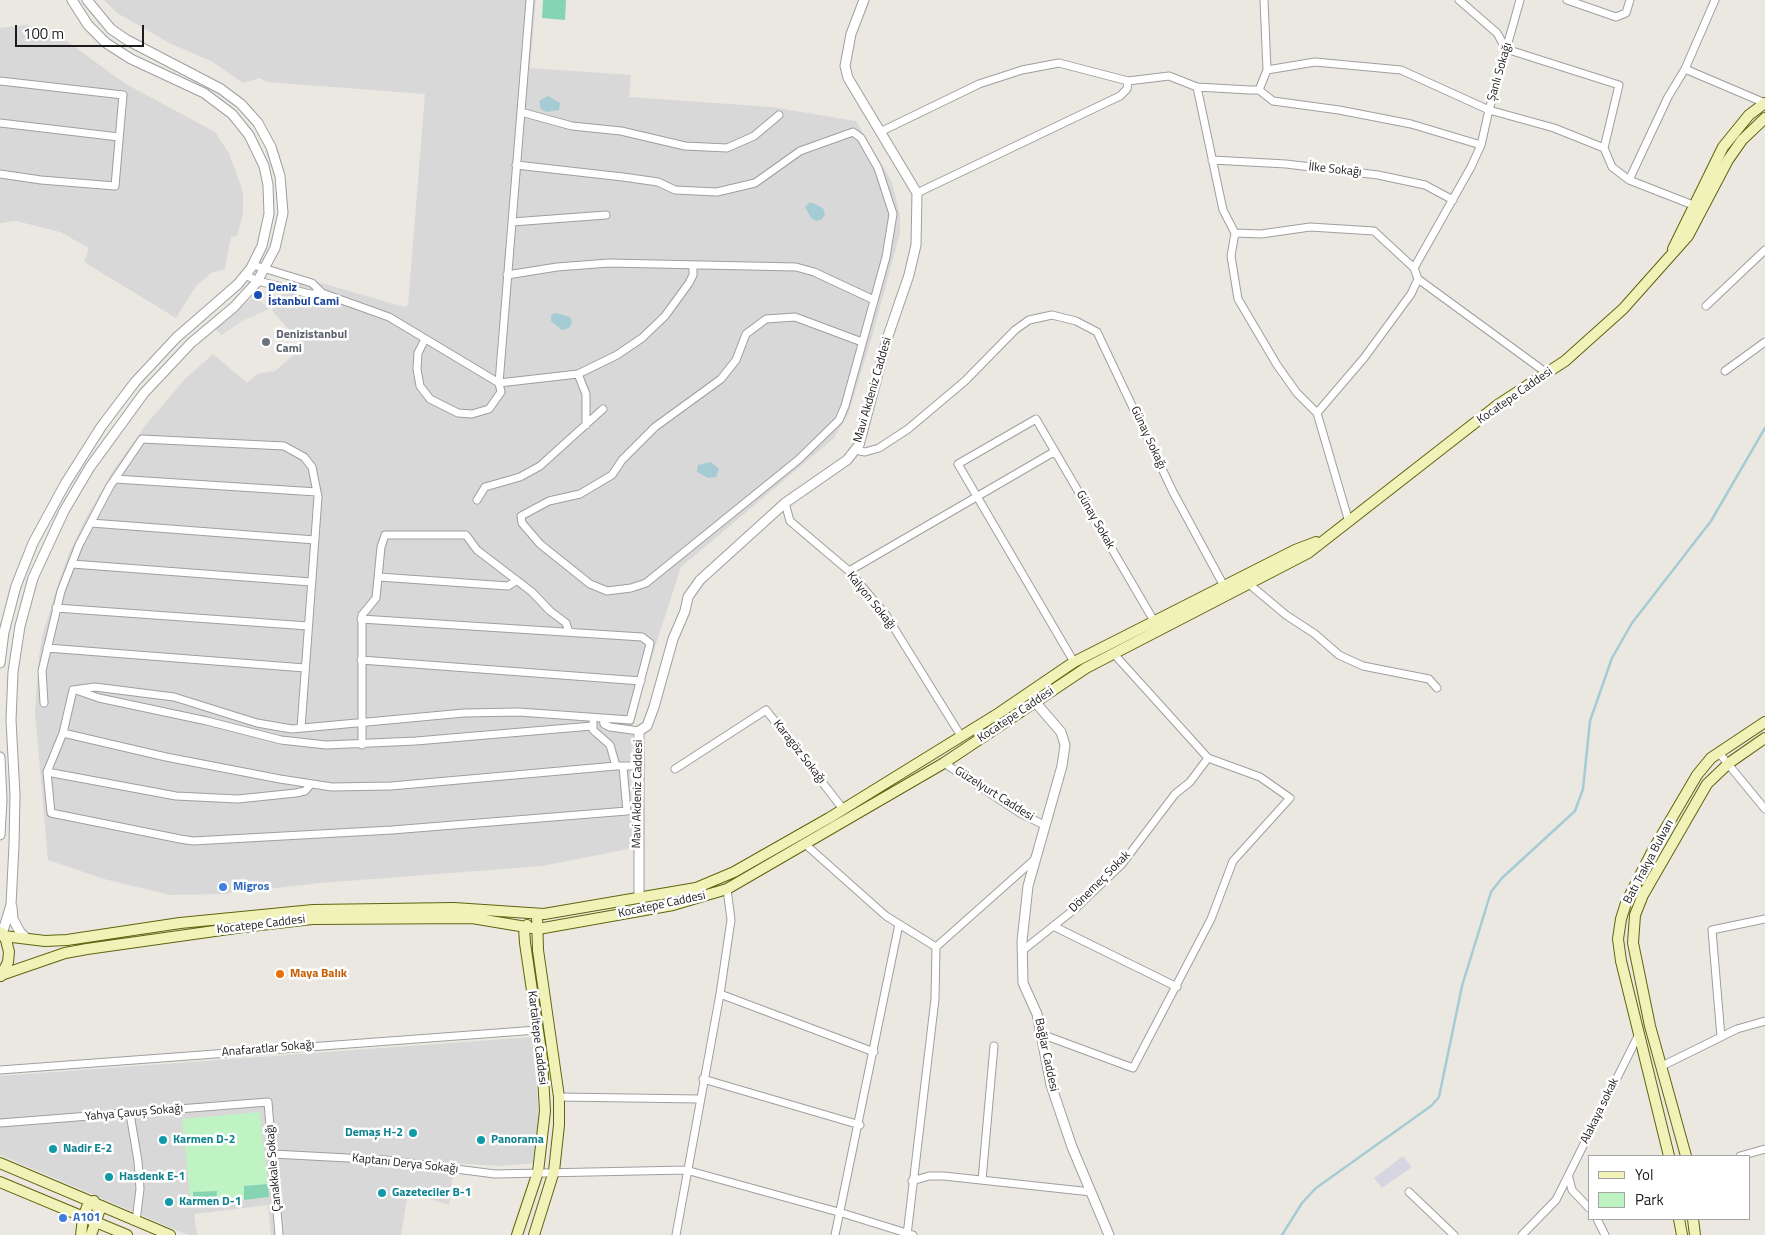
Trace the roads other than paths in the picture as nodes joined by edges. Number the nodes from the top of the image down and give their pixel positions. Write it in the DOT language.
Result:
graph roads {
  1 [pos="72,0"];
  2 [pos="87,0"];
  3 [pos="530,0"];
  4 [pos="864,0"];
  5 [pos="1264,0"];
  6 [pos="1459,0"];
  7 [pos="1520,0"];
  8 [pos="1569,0"];
  9 [pos="1630,0"];
  10 [pos="1715,0"];
  11 [pos="1506,49"];
  12 [pos="1685,69"];
  13 [pos="1267,70"];
  14 [pos="0,81"];
  15 [pos="1128,81"];
  16 [pos="1198,87"];
  17 [pos="1259,90"];
  18 [pos="1765,103"];
  19 [pos="1489,110"];
  20 [pos="521,112"];
  21 [pos="780,115"];
  22 [pos="1765,118"];
  23 [pos="0,123"];
  24 [pos="880,132"];
  25 [pos="119,137"];
  26 [pos="1481,145"];
  27 [pos="1604,148"];
  28 [pos="1212,160"];
  29 [pos="516,165"];
  30 [pos="0,174"];
  31 [pos="1629,180"];
  32 [pos="917,193"];
  33 [pos="1453,200"];
  34 [pos="1698,208"];
  35 [pos="606,215"];
  36 [pos="512,222"];
  37 [pos="1235,233"];
  38 [pos="1765,250"];
  39 [pos="253,265"];
  40 [pos="693,266"];
  41 [pos="1414,268"];
  42 [pos="265,269"];
  43 [pos="245,275"];
  44 [pos="507,275"];
  45 [pos="1418,279"];
  46 [pos="258,281"];
  47 [pos="322,293"];
  48 [pos="874,300"];
  49 [pos="1706,306"];
  50 [pos="425,339"];
  51 [pos="862,342"];
  52 [pos="1765,342"];
  53 [pos="1726,371"];
  54 [pos="578,374"];
  55 [pos="1548,374"];
  56 [pos="498,383"];
  57 [pos="603,409"];
  58 [pos="1316,413"];
  59 [pos="586,425"];
  60 [pos="855,450"];
  61 [pos="1056,454"];
  62 [pos="115,479"];
  63 [pos="318,492"];
  64 [pos="978,496"];
  65 [pos="477,500"];
  66 [pos="785,503"];
  67 [pos="1349,522"];
  68 [pos="91,523"];
  69 [pos="1324,539"];
  70 [pos="315,540"];
  71 [pos="72,564"];
  72 [pos="849,572"];
  73 [pos="379,577"];
  74 [pos="516,581"];
  75 [pos="312,582"];
  76 [pos="1249,584"];
  77 [pos="1224,586"];
  78 [pos="56,608"];
  79 [pos="361,620"];
  80 [pos="1154,621"];
  81 [pos="308,626"];
  82 [pos="569,632"];
  83 [pos="47,648"];
  84 [pos="1114,654"];
  85 [pos="361,660"];
  86 [pos="1074,662"];
  87 [pos="0,663"];
  88 [pos="305,668"];
  89 [pos="640,681"];
  90 [pos="1437,688"];
  91 [pos="73,690"];
  92 [pos="1028,694"];
  93 [pos="44,703"];
  94 [pos="1036,703"];
  95 [pos="594,717"];
  96 [pos="603,718"];
  97 [pos="1765,722"];
  98 [pos="360,723"];
  99 [pos="592,726"];
  100 [pos="301,728"];
  101 [pos="639,730"];
  102 [pos="63,733"];
  103 [pos="961,736"];
  104 [pos="1765,738"];
  105 [pos="362,745"];
  106 [pos="1719,753"];
  107 [pos="0,757"];
  108 [pos="1208,758"];
  109 [pos="944,763"];
  110 [pos="1729,763"];
  111 [pos="620,766"];
  112 [pos="638,766"];
  113 [pos="675,768"];
  114 [pos="47,772"];
  115 [pos="311,784"];
  116 [pos="843,808"];
  117 [pos="1765,809"];
  118 [pos="1044,825"];
  119 [pos="0,835"];
  120 [pos="805,844"];
  121 [pos="1035,859"];
  122 [pos="727,889"];
  123 [pos="639,897"];
  124 [pos="11,905"];
  125 [pos="642,910"];
  126 [pos="537,914"];
  127 [pos="1765,919"];
  128 [pos="900,924"];
  129 [pos="1054,926"];
  130 [pos="524,928"];
  131 [pos="538,929"];
  132 [pos="2,934"];
  133 [pos="26,938"];
  134 [pos="936,947"];
  135 [pos="1022,951"];
  136 [pos="1,976"];
  137 [pos="1176,987"];
  138 [pos="720,994"];
  139 [pos="1765,1022"];
  140 [pos="537,1030"];
  141 [pos="1640,1033"];
  142 [pos="1041,1034"];
  143 [pos="1721,1037"];
  144 [pos="994,1046"];
  145 [pos="874,1052"];
  146 [pos="1662,1066"];
  147 [pos="0,1070"];
  148 [pos="703,1079"];
  149 [pos="559,1096"];
  150 [pos="699,1099"];
  151 [pos="268,1102"];
  152 [pos="130,1114"];
  153 [pos="0,1123"];
  154 [pos="860,1124"];
  155 [pos="1765,1149"];
  156 [pos="273,1154"];
  157 [pos="1669,1155"];
  158 [pos="1686,1155"];
  159 [pos="1744,1155"];
  160 [pos="0,1163"];
  161 [pos="686,1170"];
  162 [pos="554,1171"];
  163 [pos="538,1172"];
  164 [pos="1569,1178"];
  165 [pos="982,1180"];
  166 [pos="912,1181"];
  167 [pos="0,1182"];
  168 [pos="1091,1192"];
  169 [pos="1409,1192"];
  170 [pos="94,1201"];
  171 [pos="1588,1207"];
  172 [pos="842,1213"];
  173 [pos="83,1218"];
  174 [pos="1598,1220"];
  175 [pos="1679,1220"];
  176 [pos="1693,1220"];
  177 [pos="136,1221"];
  178 [pos="96,1222"];
  179 [pos="535,1234"];
  180 [pos="82,1235"];
  181 [pos="91,1235"];
  182 [pos="127,1235"];
  183 [pos="170,1235"];
  184 [pos="279,1235"];
  185 [pos="517,1235"];
  186 [pos="676,1235"];
  187 [pos="835,1235"];
  188 [pos="909,1235"];
  189 [pos="1109,1235"];
  190 [pos="1454,1235"];
  191 [pos="1522,1235"];
  192 [pos="1605,1235"];
  193 [pos="1682,1235"];
  194 [pos="1695,1235"];
  1 -- 39 [label="street"];
  2 -- 42 [label="street"];
  3 -- 20 [label="street"];
  4 -- 24 [label="street"];
  5 -- 13 [label="street"];
  6 -- 11 [label="street"];
  7 -- 11 [label="street, Şanlı Sokağı"];
  8 -- 9 [label="street"];
  10 -- 12 [label="street"];
  11 -- 19 [label="street, Şanlı Sokağı"];
  11 -- 27 [label="street"];
  12 -- 18 [label="street"];
  12 -- 31 [label="street"];
  13 -- 17 [label="street"];
  13 -- 19 [label="street"];
  14 -- 25 [label="street"];
  15 -- 16 [label="street"];
  15 -- 24 [label="street"];
  15 -- 32 [label="street"];
  16 -- 17 [label="street"];
  16 -- 28 [label="street"];
  17 -- 26 [label="street"];
  18 -- 34 [label="main road, Kocatepe Caddesi"];
  19 -- 26 [label="street, Şanlı Sokağı"];
  19 -- 27 [label="street"];
  20 -- 21 [label="street"];
  20 -- 29 [label="street"];
  22 -- 34 [label="main road, Kocatepe Caddesi"];
  23 -- 25 [label="street"];
  24 -- 32 [label="street"];
  25 -- 30 [label="street"];
  26 -- 33 [label="street, Şanlı Sokağı"];
  27 -- 31 [label="street"];
  28 -- 33 [label="street, İlke Sokağı"];
  28 -- 37 [label="street"];
  29 -- 36 [label="street"];
  29 -- 48 [label="street"];
  31 -- 34 [label="street"];
  32 -- 60 [label="street, Mavi Akdeniz Caddesi"];
  33 -- 41 [label="street, Şanlı Sokağı"];
  34 -- 55 [label="main road, Kocatepe Caddesi"];
  35 -- 36 [label="street"];
  36 -- 44 [label="street"];
  37 -- 41 [label="street"];
  37 -- 58 [label="street"];
  38 -- 49 [label="street"];
  39 -- 42 [label="street"];
  39 -- 43 [label="street"];
  40 -- 44 [label="street"];
  40 -- 48 [label="street"];
  40 -- 54 [label="street"];
  41 -- 45 [label="street"];
  42 -- 46 [label="street"];
  42 -- 47 [label="street"];
  43 -- 46 [label="street"];
  43 -- 87 [label="street"];
  44 -- 56 [label="street"];
  45 -- 55 [label="street"];
  45 -- 58 [label="street"];
  46 -- 47 [label="street"];
  46 -- 124 [label="street"];
  47 -- 50 [label="street"];
  48 -- 51 [label="street"];
  50 -- 56 [label="street"];
  50 -- 56 [label="street"];
  51 -- 51 [label="street"];
  52 -- 53 [label="street"];
  54 -- 56 [label="street"];
  54 -- 59 [label="street"];
  55 -- 67 [label="main road, Kocatepe Caddesi"];
  57 -- 59 [label="street"];
  58 -- 67 [label="street"];
  59 -- 65 [label="street"];
  60 -- 66 [label="street, Mavi Akdeniz Caddesi"];
  60 -- 77 [label="street, Günay Sokağı"];
  61 -- 64 [label="street"];
  61 -- 64 [label="street, Günay Sokak"];
  61 -- 80 [label="street, Günay Sokak"];
  62 -- 63 [label="street"];
  62 -- 63 [label="street"];
  62 -- 68 [label="street"];
  63 -- 70 [label="street"];
  64 -- 72 [label="street"];
  64 -- 86 [label="street"];
  66 -- 72 [label="street, Kalyon Sokağı"];
  66 -- 101 [label="street, Mavi Akdeniz Caddesi"];
  67 -- 69 [label="main road, Kocatepe Caddesi"];
  68 -- 70 [label="street"];
  68 -- 71 [label="street"];
  69 -- 76 [label="main road, Kocatepe Caddesi"];
  69 -- 77 [label="main road, Kocatepe Caddesi"];
  70 -- 75 [label="street"];
  71 -- 75 [label="street"];
  71 -- 78 [label="street"];
  72 -- 103 [label="street, Kalyon Sokağı"];
  73 -- 74 [label="street"];
  73 -- 74 [label="street"];
  73 -- 79 [label="street"];
  74 -- 82 [label="street"];
  75 -- 81 [label="street"];
  76 -- 84 [label="main road, Kocatepe Caddesi"];
  76 -- 90 [label="street"];
  77 -- 80 [label="main road, Kocatepe Caddesi"];
  78 -- 81 [label="street"];
  78 -- 83 [label="street"];
  79 -- 82 [label="street"];
  79 -- 85 [label="street"];
  80 -- 86 [label="main road, Kocatepe Caddesi"];
  81 -- 88 [label="street"];
  82 -- 89 [label="street"];
  83 -- 88 [label="street"];
  83 -- 93 [label="street"];
  84 -- 94 [label="main road, Kocatepe Caddesi"];
  84 -- 108 [label="street"];
  85 -- 89 [label="street"];
  85 -- 98 [label="street"];
  86 -- 92 [label="main road, Kocatepe Caddesi"];
  88 -- 100 [label="street"];
  89 -- 96 [label="street"];
  91 -- 100 [label="street"];
  91 -- 102 [label="street"];
  91 -- 105 [label="street"];
  92 -- 94 [label="main road"];
  92 -- 103 [label="main road, Kocatepe Caddesi"];
  94 -- 109 [label="main road, Kocatepe Caddesi"];
  94 -- 118 [label="street, Bağlar Caddesi"];
  95 -- 96 [label="street"];
  95 -- 98 [label="street"];
  95 -- 99 [label="street"];
  96 -- 101 [label="street"];
  97 -- 106 [label="main road, Batı Trakya Bulvarı"];
  98 -- 100 [label="street"];
  98 -- 105 [label="street"];
  99 -- 105 [label="street"];
  99 -- 111 [label="street"];
  101 -- 112 [label="street, Mavi Akdeniz Caddesi"];
  102 -- 114 [label="street"];
  102 -- 115 [label="street"];
  103 -- 116 [label="main road, Kocatepe Caddesi"];
  104 -- 110 [label="main road, Batı Trakya Bulvarı"];
  106 -- 110 [label="street"];
  106 -- 141 [label="main road, Batı Trakya Bulvarı"];
  107 -- 119 [label="street"];
  108 -- 129 [label="street, Dönemeç Sokak"];
  108 -- 137 [label="street"];
  109 -- 118 [label="street, Güzelyurt Caddesi"];
  109 -- 120 [label="main road, Kocatepe Caddesi"];
  110 -- 117 [label="street"];
  110 -- 146 [label="main road, Batı Trakya Bulvarı"];
  111 -- 112 [label="street"];
  111 -- 114 [label="street"];
  111 -- 115 [label="street"];
  112 -- 123 [label="street, Mavi Akdeniz Caddesi"];
  113 -- 116 [label="street, Karagöz Sokağı"];
  114 -- 115 [label="street"];
  116 -- 123 [label="main road, Kocatepe Caddesi"];
  118 -- 121 [label="street, Bağlar Caddesi"];
  120 -- 122 [label="main road, Kocatepe Caddesi"];
  120 -- 128 [label="street"];
  121 -- 134 [label="street"];
  121 -- 135 [label="street, Bağlar Caddesi"];
  122 -- 125 [label="main road, Kocatepe Caddesi"];
  122 -- 138 [label="street"];
  123 -- 125 [label="main road"];
  123 -- 126 [label="main road, Kocatepe Caddesi"];
  124 -- 132 [label="street"];
  124 -- 133 [label="street"];
  125 -- 131 [label="main road, Kocatepe Caddesi"];
  126 -- 130 [label="main road"];
  126 -- 131 [label="main road, Kartaltepe Caddesi"];
  126 -- 133 [label="main road, Kocatepe Caddesi"];
  127 -- 143 [label="street"];
  128 -- 134 [label="street"];
  128 -- 145 [label="street"];
  129 -- 135 [label="street, Dönemeç Sokak"];
  129 -- 137 [label="street"];
  130 -- 131 [label="main road, Kocatepe Caddesi"];
  130 -- 136 [label="main road, Kocatepe Caddesi"];
  130 -- 140 [label="main road, Kartaltepe Caddesi"];
  131 -- 149 [label="main road, Kartaltepe Caddesi"];
  132 -- 133 [label="main road, Kocatepe Caddesi"];
  132 -- 136 [label="main road"];
  134 -- 166 [label="street"];
  135 -- 142 [label="street, Bağlar Caddesi"];
  137 -- 142 [label="street"];
  138 -- 145 [label="street"];
  138 -- 148 [label="street"];
  139 -- 143 [label="street"];
  140 -- 147 [label="street, Anafaratlar Sokağı"];
  140 -- 163 [label="main road, Kartaltepe Caddesi"];
  141 -- 157 [label="main road, Batı Trakya Bulvarı"];
  141 -- 164 [label="street, Alakaya sokak"];
  142 -- 168 [label="street, Bağlar Caddesi"];
  143 -- 146 [label="street"];
  144 -- 165 [label="street"];
  145 -- 154 [label="street"];
  146 -- 158 [label="main road, Batı Trakya Bulvarı"];
  148 -- 150 [label="street"];
  148 -- 154 [label="street"];
  149 -- 150 [label="street"];
  149 -- 162 [label="main road, Kartaltepe Caddesi"];
  150 -- 161 [label="street"];
  151 -- 152 [label="street, Yahya Çavuş Sokağı"];
  151 -- 156 [label="street, Çanakkale Sokağı"];
  152 -- 153 [label="street, Yahya Çavuş Sokağı"];
  152 -- 177 [label="street"];
  154 -- 172 [label="street"];
  155 -- 159 [label="street"];
  156 -- 163 [label="street, Kaptanı Derya Sokağı"];
  156 -- 184 [label="street, Çanakkale Sokağı"];
  160 -- 170 [label="main road"];
  161 -- 162 [label="street, Kaptanı Derya Sokağı"];
  161 -- 172 [label="street, Kaptanı Derya Sokağı"];
  161 -- 186 [label="street"];
  162 -- 163 [label="street, Kaptanı Derya Sokağı"];
  162 -- 179 [label="main road, Kartaltepe Caddesi"];
  163 -- 185 [label="main road, Kartaltepe Caddesi"];
  164 -- 171 [label="street"];
  164 -- 191 [label="street, Alakaya sokak"];
  165 -- 166 [label="street"];
  165 -- 168 [label="street"];
  166 -- 188 [label="street"];
  167 -- 173 [label="main road"];
  168 -- 189 [label="street, Bağlar Caddesi"];
  169 -- 190 [label="street"];
  170 -- 173 [label="main road"];
  170 -- 177 [label="main road"];
  170 -- 178 [label="main road"];
  172 -- 187 [label="street"];
  172 -- 188 [label="street, Kaptanı Derya Sokağı"];
  173 -- 178 [label="main road"];
  173 -- 180 [label="main road"];
  174 -- 192 [label="street"];
  175 -- 193 [label="main road"];
  176 -- 194 [label="main road"];
  177 -- 183 [label="main road"];
  178 -- 181 [label="main road"];
  178 -- 182 [label="main road"];
}
